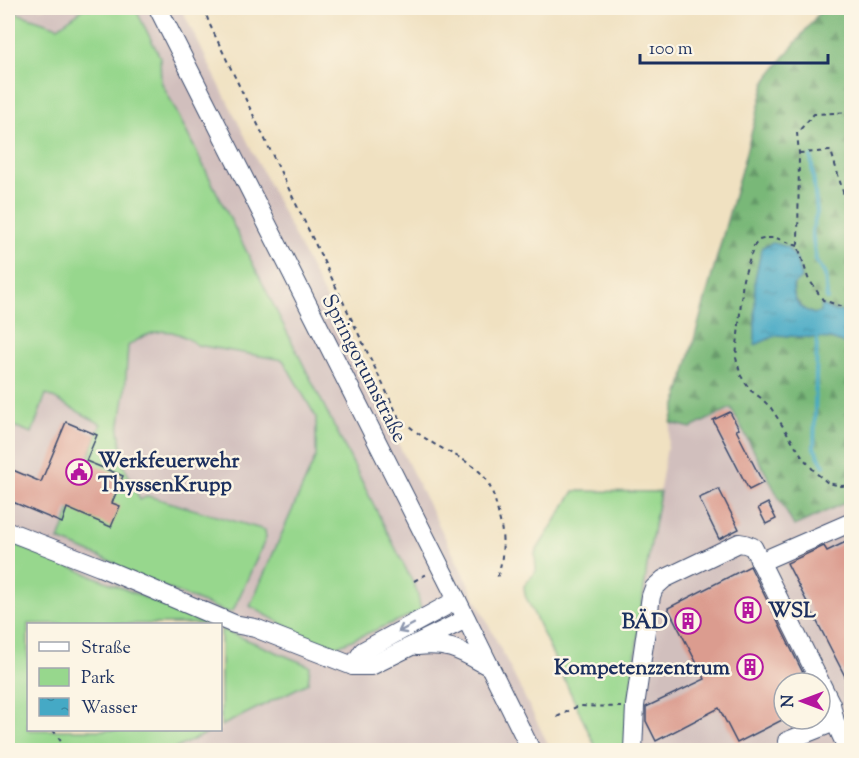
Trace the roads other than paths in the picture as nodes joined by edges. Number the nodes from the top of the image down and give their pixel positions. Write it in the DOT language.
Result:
graph roads {
  1 [pos="158,8"];
  2 [pos="852,522"];
  3 [pos="8,531"];
  4 [pos="760,562"];
  5 [pos="457,600"];
  6 [pos="466,619"];
  7 [pos="410,647"];
  8 [pos="353,666"];
  9 [pos="490,667"];
  10 [pos="835,722"];
  11 [pos="787,741"];
  12 [pos="531,750"];
  13 [pos="633,750"];
  14 [pos="848,750"];
  1 -- 5 [label="street, Springorumstraße"];
  2 -- 4 [label="street"];
  3 -- 8 [label="street"];
  4 -- 10 [label="street"];
  4 -- 13 [label="street"];
  5 -- 6 [label="street, Springorumstraße"];
  5 -- 8 [label="street, one-way"];
  6 -- 7 [label="street"];
  6 -- 9 [label="street, Springorumstraße"];
  7 -- 8 [label="street"];
  7 -- 9 [label="street"];
  9 -- 12 [label="street, Springorumstraße"];
  10 -- 11 [label="street"];
  10 -- 14 [label="street"];
}
